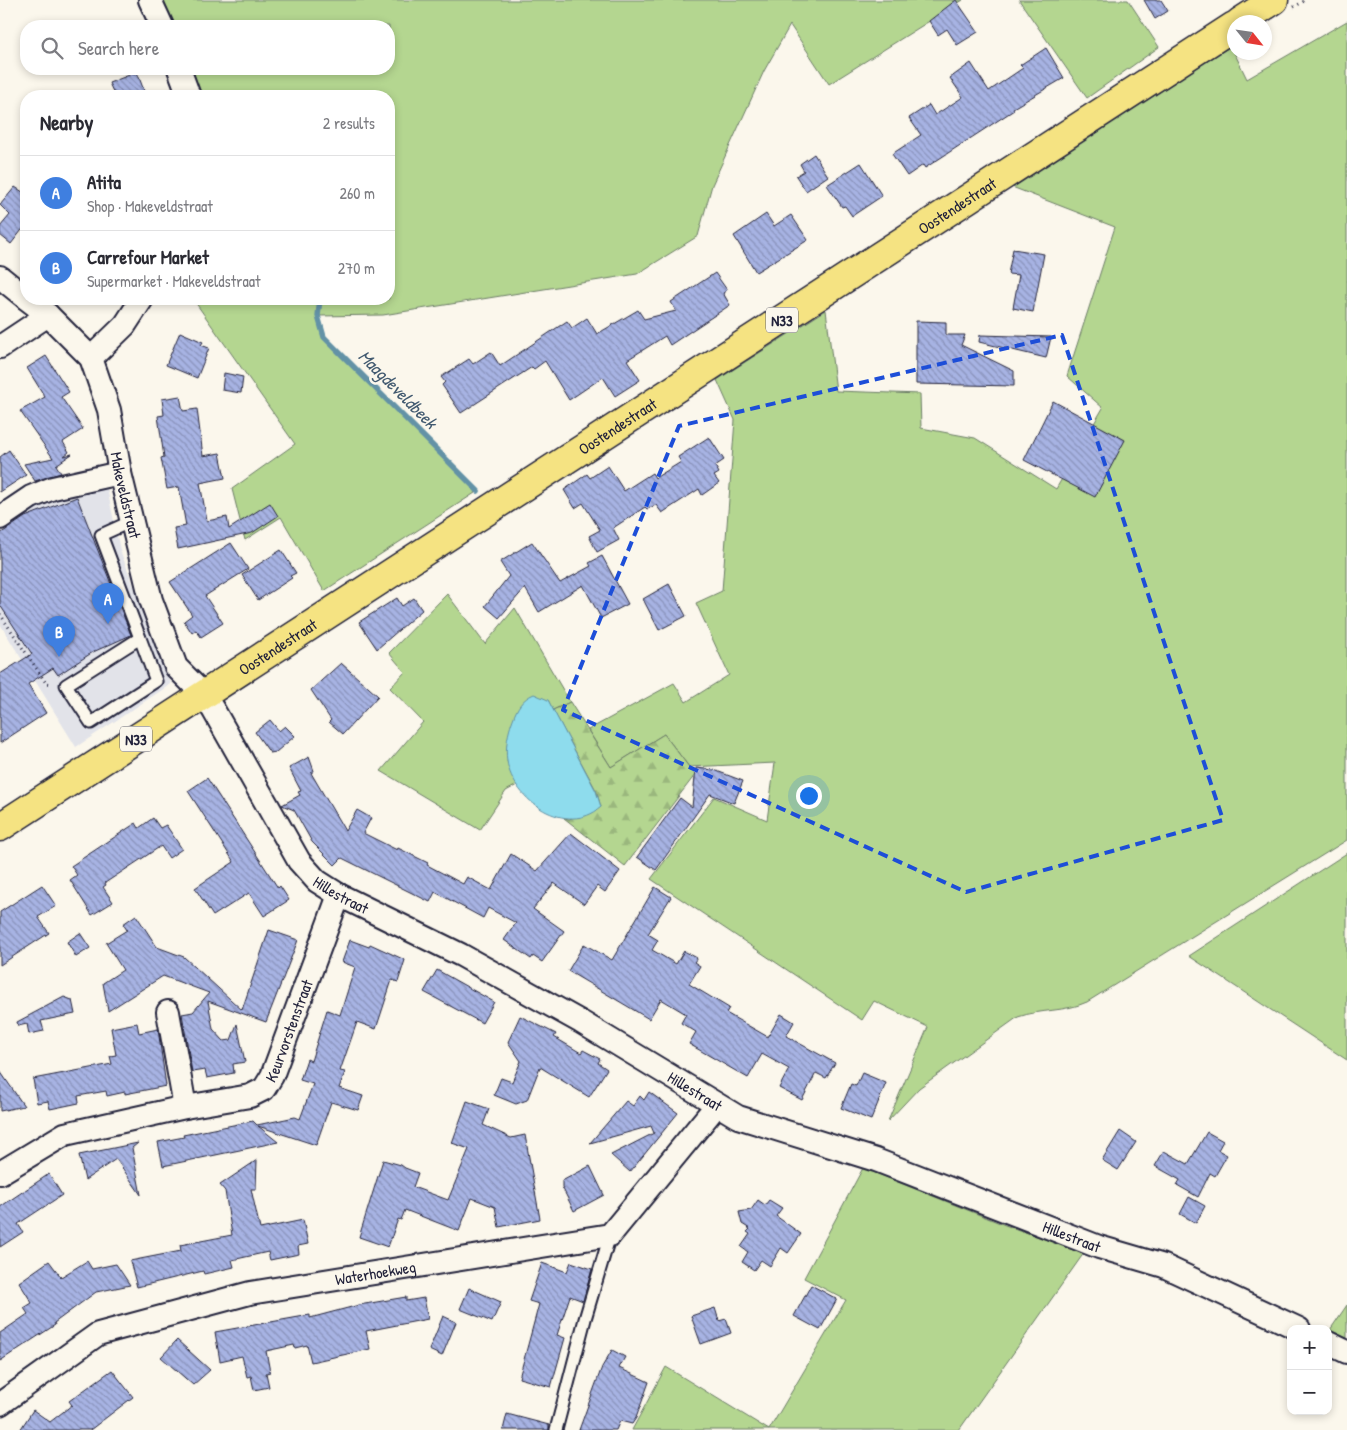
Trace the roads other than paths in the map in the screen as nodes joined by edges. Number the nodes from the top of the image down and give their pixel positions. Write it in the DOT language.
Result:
graph roads {
  1 [pos="150,0"];
  2 [pos="1274,0"];
  3 [pos="1251,15"];
  4 [pos="159,20"];
  5 [pos="1227,31"];
  6 [pos="180,75"];
  7 [pos="187,90"];
  8 [pos="0,277"];
  9 [pos="20,293"];
  10 [pos="36,305"];
  11 [pos="138,305"];
  12 [pos="48,315"];
  13 [pos="0,348"];
  14 [pos="91,358"];
  15 [pos="120,474"];
  16 [pos="0,518"];
  17 [pos="132,521"];
  18 [pos="140,638"];
  19 [pos="204,695"];
  20 [pos="0,827"];
  21 [pos="339,895"];
  22 [pos="168,1012"];
  23 [pos="716,1106"];
  24 [pos="185,1107"];
  25 [pos="0,1173"];
  26 [pos="610,1235"];
  27 [pos="1290,1325"];
  28 [pos="1332,1345"];
  29 [pos="1347,1352"];
  30 [pos="0,1404"];
  31 [pos="556,1430"];
  1 -- 4 [label="street"];
  2 -- 3 [label="main road"];
  5 -- 19 [label="main road, Oostendestraat / N33"];
  6 -- 7 [label="street"];
  8 -- 9 [label="street"];
  10 -- 12 [label="street"];
  11 -- 14 [label="street"];
  12 -- 13 [label="street"];
  12 -- 14 [label="street"];
  14 -- 15 [label="street, Makeveldstraat"];
  15 -- 16 [label="street"];
  15 -- 17 [label="street, Makeveldstraat"];
  17 -- 18 [label="lane"];
  17 -- 19 [label="street, Makeveldstraat"];
  18 -- 18 [label="lane"];
  19 -- 20 [label="main road, Oostendestraat / N33"];
  19 -- 21 [label="street, Hillestraat"];
  21 -- 23 [label="street, Hillestraat"];
  21 -- 24 [label="street, Keurvorstenstraat"];
  22 -- 24 [label="street"];
  23 -- 26 [label="street"];
  23 -- 27 [label="street, Hillestraat"];
  24 -- 25 [label="street, Keurvorstenstraat"];
  26 -- 30 [label="street, Waterhoekweg"];
  26 -- 31 [label="lane"];
  28 -- 29 [label="street"];
}
